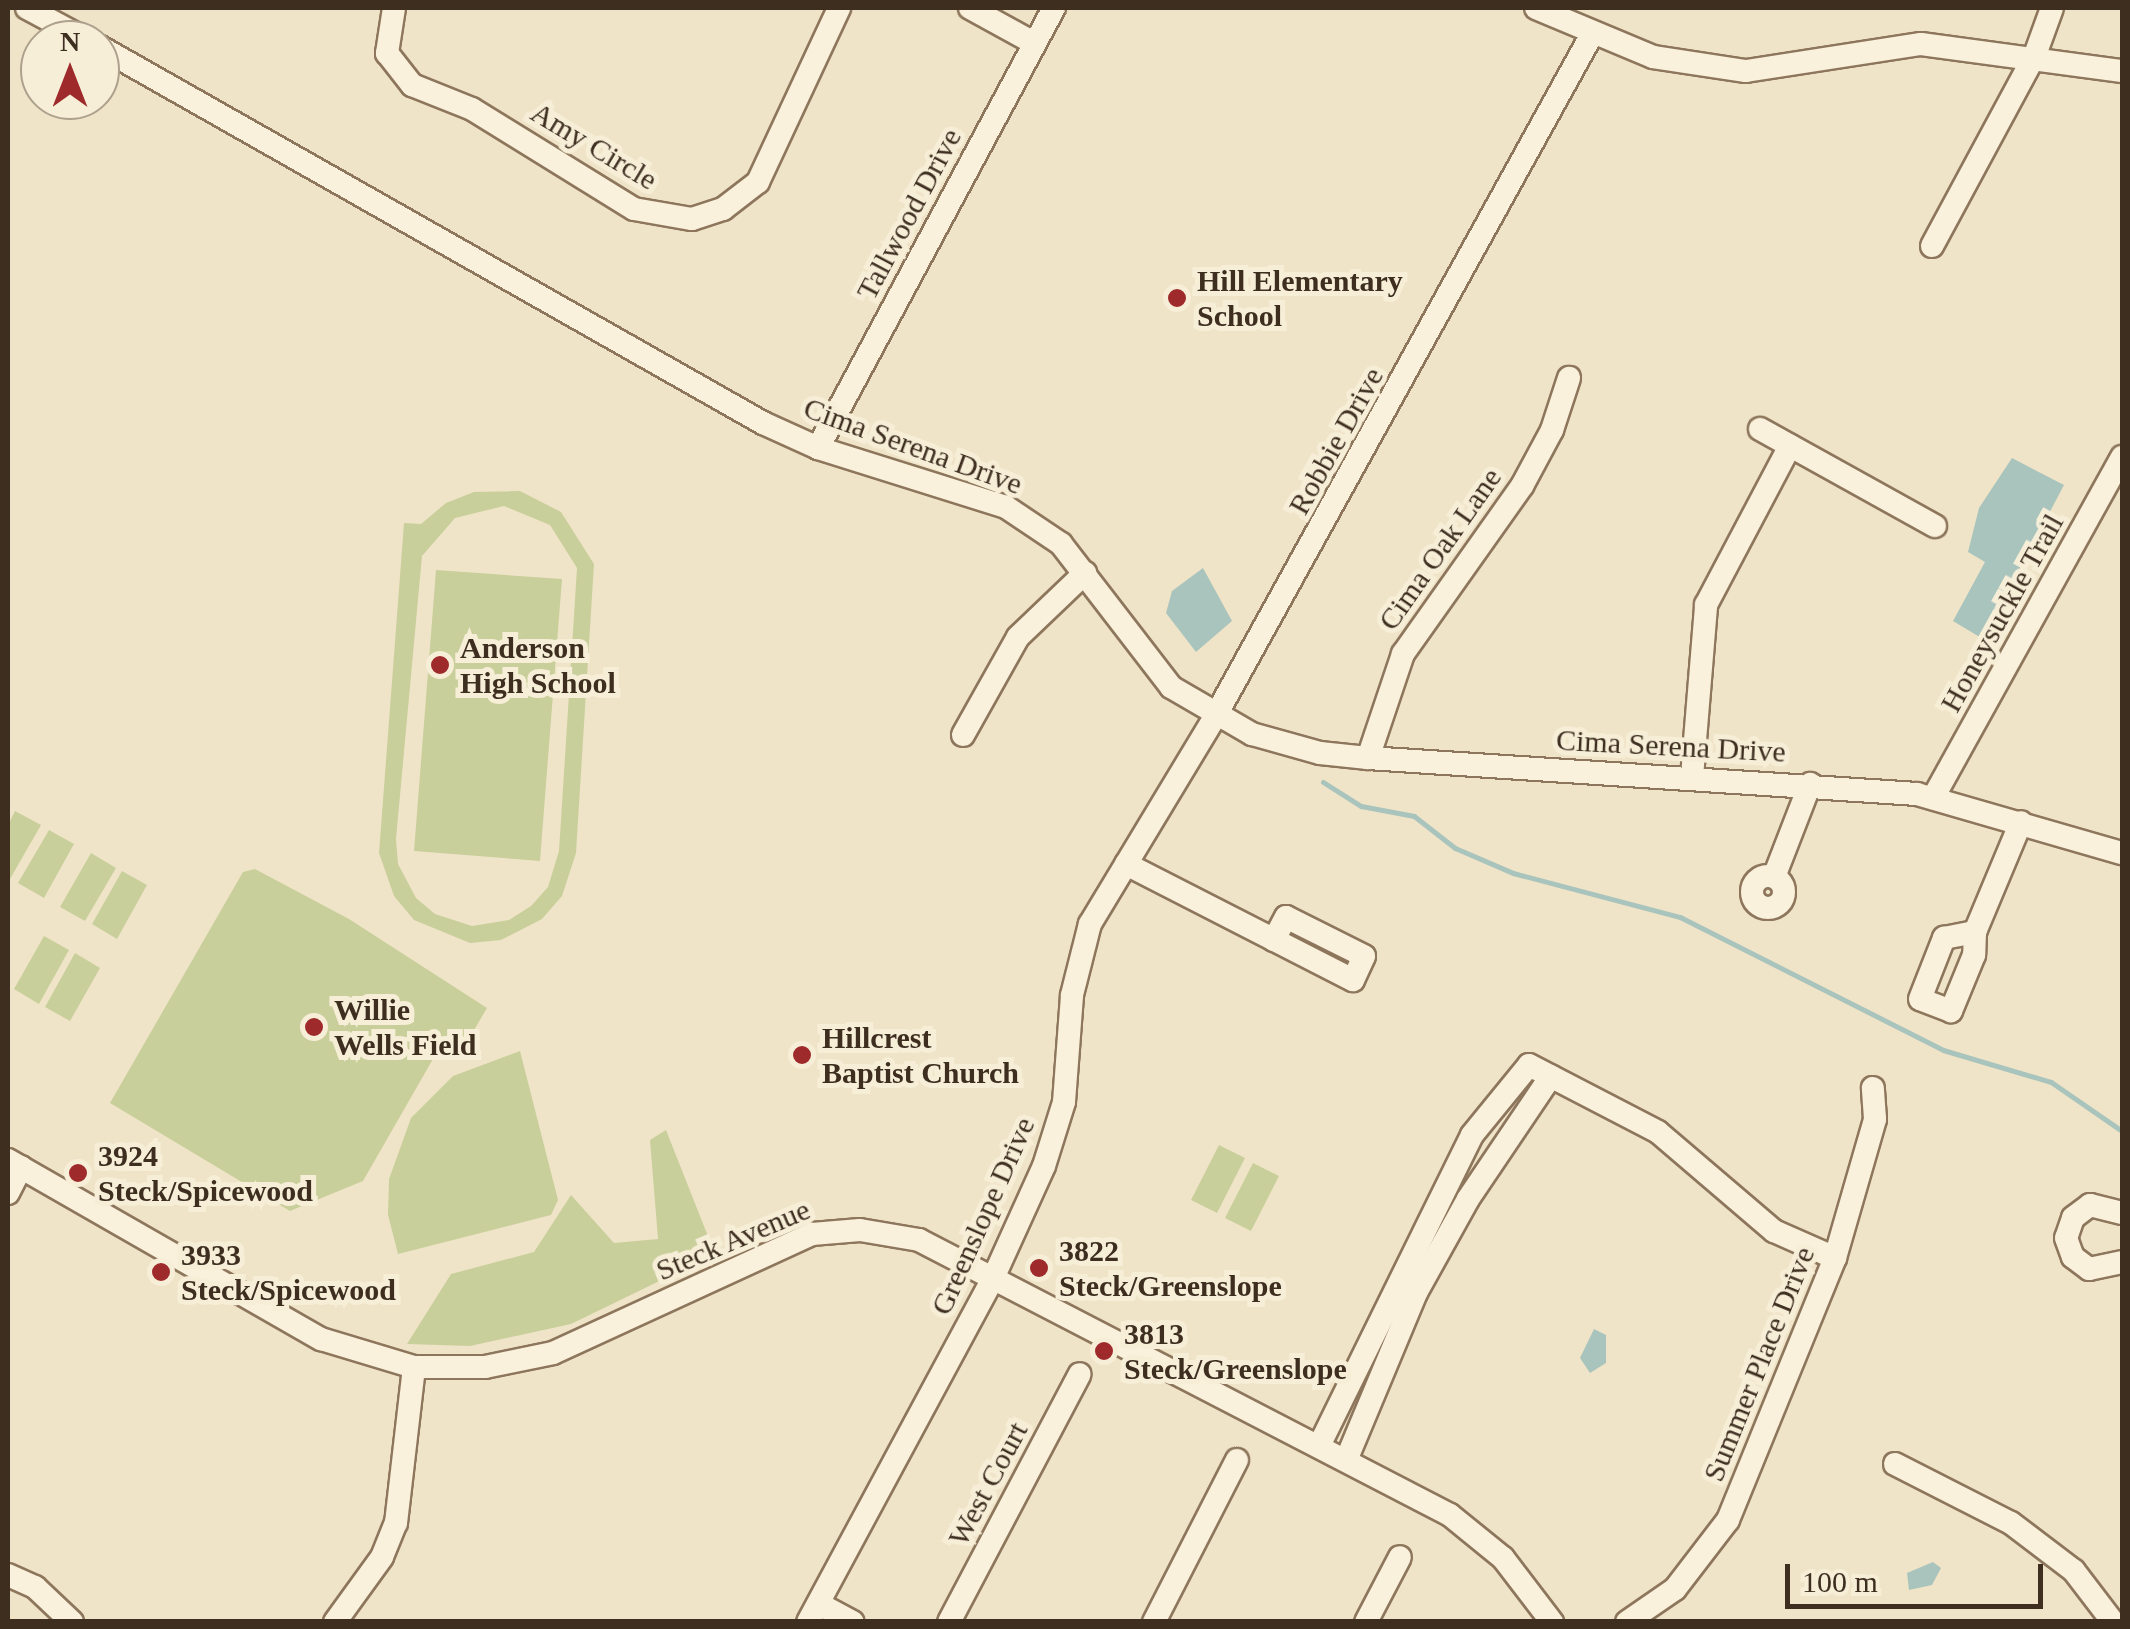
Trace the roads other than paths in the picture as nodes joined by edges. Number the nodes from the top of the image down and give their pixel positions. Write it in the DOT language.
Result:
graph roads {
  1 [pos="27,8"];
  2 [pos="394,8"];
  3 [pos="839,8"];
  4 [pos="970,8"];
  5 [pos="1054,8"];
  6 [pos="1536,8"];
  7 [pos="2052,8"];
  8 [pos="50,20"];
  9 [pos="1591,36"];
  10 [pos="1034,43"];
  11 [pos="2034,55"];
  12 [pos="120,58"];
  13 [pos="2122,71"];
  14 [pos="1932,246"];
  15 [pos="1568,378"];
  16 [pos="1760,429"];
  17 [pos="1790,446"];
  18 [pos="818,448"];
  19 [pos="2122,457"];
  20 [pos="1935,526"];
  21 [pos="1085,573"];
  22 [pos="1216,715"];
  23 [pos="963,735"];
  24 [pos="1368,758"];
  25 [pos="1692,777"];
  26 [pos="1810,784"];
  27 [pos="1933,798"];
  28 [pos="2020,822"];
  29 [pos="2122,853"];
  30 [pos="1126,864"];
  31 [pos="1774,877"];
  32 [pos="1975,932"];
  33 [pos="1274,940"];
  34 [pos="1551,1076"];
  35 [pos="1873,1088"];
  36 [pos="14,1164"];
  37 [pos="8,1193"];
  38 [pos="2122,1213"];
  39 [pos="1835,1258"];
  40 [pos="2118,1272"];
  41 [pos="995,1274"];
  42 [pos="414,1367"];
  43 [pos="1080,1374"];
  44 [pos="1320,1444"];
  45 [pos="1347,1458"];
  46 [pos="1237,1460"];
  47 [pos="1895,1464"];
  48 [pos="1400,1557"];
  49 [pos="8,1574"];
  50 [pos="814,1613"];
  51 [pos="72,1622"];
  52 [pos="335,1622"];
  53 [pos="853,1622"];
  54 [pos="949,1622"];
  55 [pos="1154,1622"];
  56 [pos="1366,1622"];
  57 [pos="1552,1622"];
  58 [pos="1628,1622"];
  59 [pos="2113,1622"];
  1 -- 8 [label="street"];
  2 -- 3 [label="street, Amy Circle"];
  4 -- 10 [label="street"];
  5 -- 10 [label="street, Tallwood Drive"];
  6 -- 9 [label="street"];
  7 -- 11 [label="street"];
  9 -- 11 [label="street"];
  9 -- 22 [label="street, Robbie Drive"];
  10 -- 18 [label="street, Tallwood Drive"];
  11 -- 13 [label="street"];
  11 -- 14 [label="street"];
  12 -- 18 [label="street, Cima Serena Drive"];
  15 -- 24 [label="street, Cima Oak Lane"];
  16 -- 17 [label="street"];
  17 -- 20 [label="street"];
  17 -- 25 [label="street"];
  18 -- 21 [label="street, Cima Serena Drive"];
  19 -- 27 [label="street, Honeysuckle Trail"];
  21 -- 22 [label="street, Cima Serena Drive"];
  21 -- 23 [label="street"];
  22 -- 24 [label="street, Cima Serena Drive"];
  22 -- 30 [label="street, Greenslope Drive"];
  24 -- 25 [label="street, Cima Serena Drive"];
  25 -- 26 [label="street, Cima Serena Drive"];
  26 -- 27 [label="street, Cima Serena Drive"];
  26 -- 31 [label="street"];
  27 -- 28 [label="street, Cima Serena Drive"];
  28 -- 29 [label="street, Cima Serena Drive"];
  28 -- 32 [label="street"];
  30 -- 33 [label="street"];
  30 -- 41 [label="street, Greenslope Drive"];
  34 -- 39 [label="street"];
  34 -- 44 [label="street"];
  34 -- 45 [label="street"];
  35 -- 39 [label="street, Summer Place Drive"];
  36 -- 37 [label="street"];
  36 -- 42 [label="street, Steck Avenue"];
  38 -- 40 [label="street"];
  39 -- 58 [label="street, Summer Place Drive"];
  41 -- 42 [label="street, Steck Avenue"];
  41 -- 44 [label="street, Steck Avenue"];
  41 -- 50 [label="street, Greenslope Drive"];
  42 -- 52 [label="street"];
  43 -- 54 [label="street, West Court"];
  44 -- 45 [label="street, Steck Avenue"];
  45 -- 57 [label="street, Steck Avenue"];
  46 -- 55 [label="street"];
  47 -- 59 [label="street"];
  48 -- 56 [label="street"];
  49 -- 51 [label="street"];
  50 -- 53 [label="street"];
}
